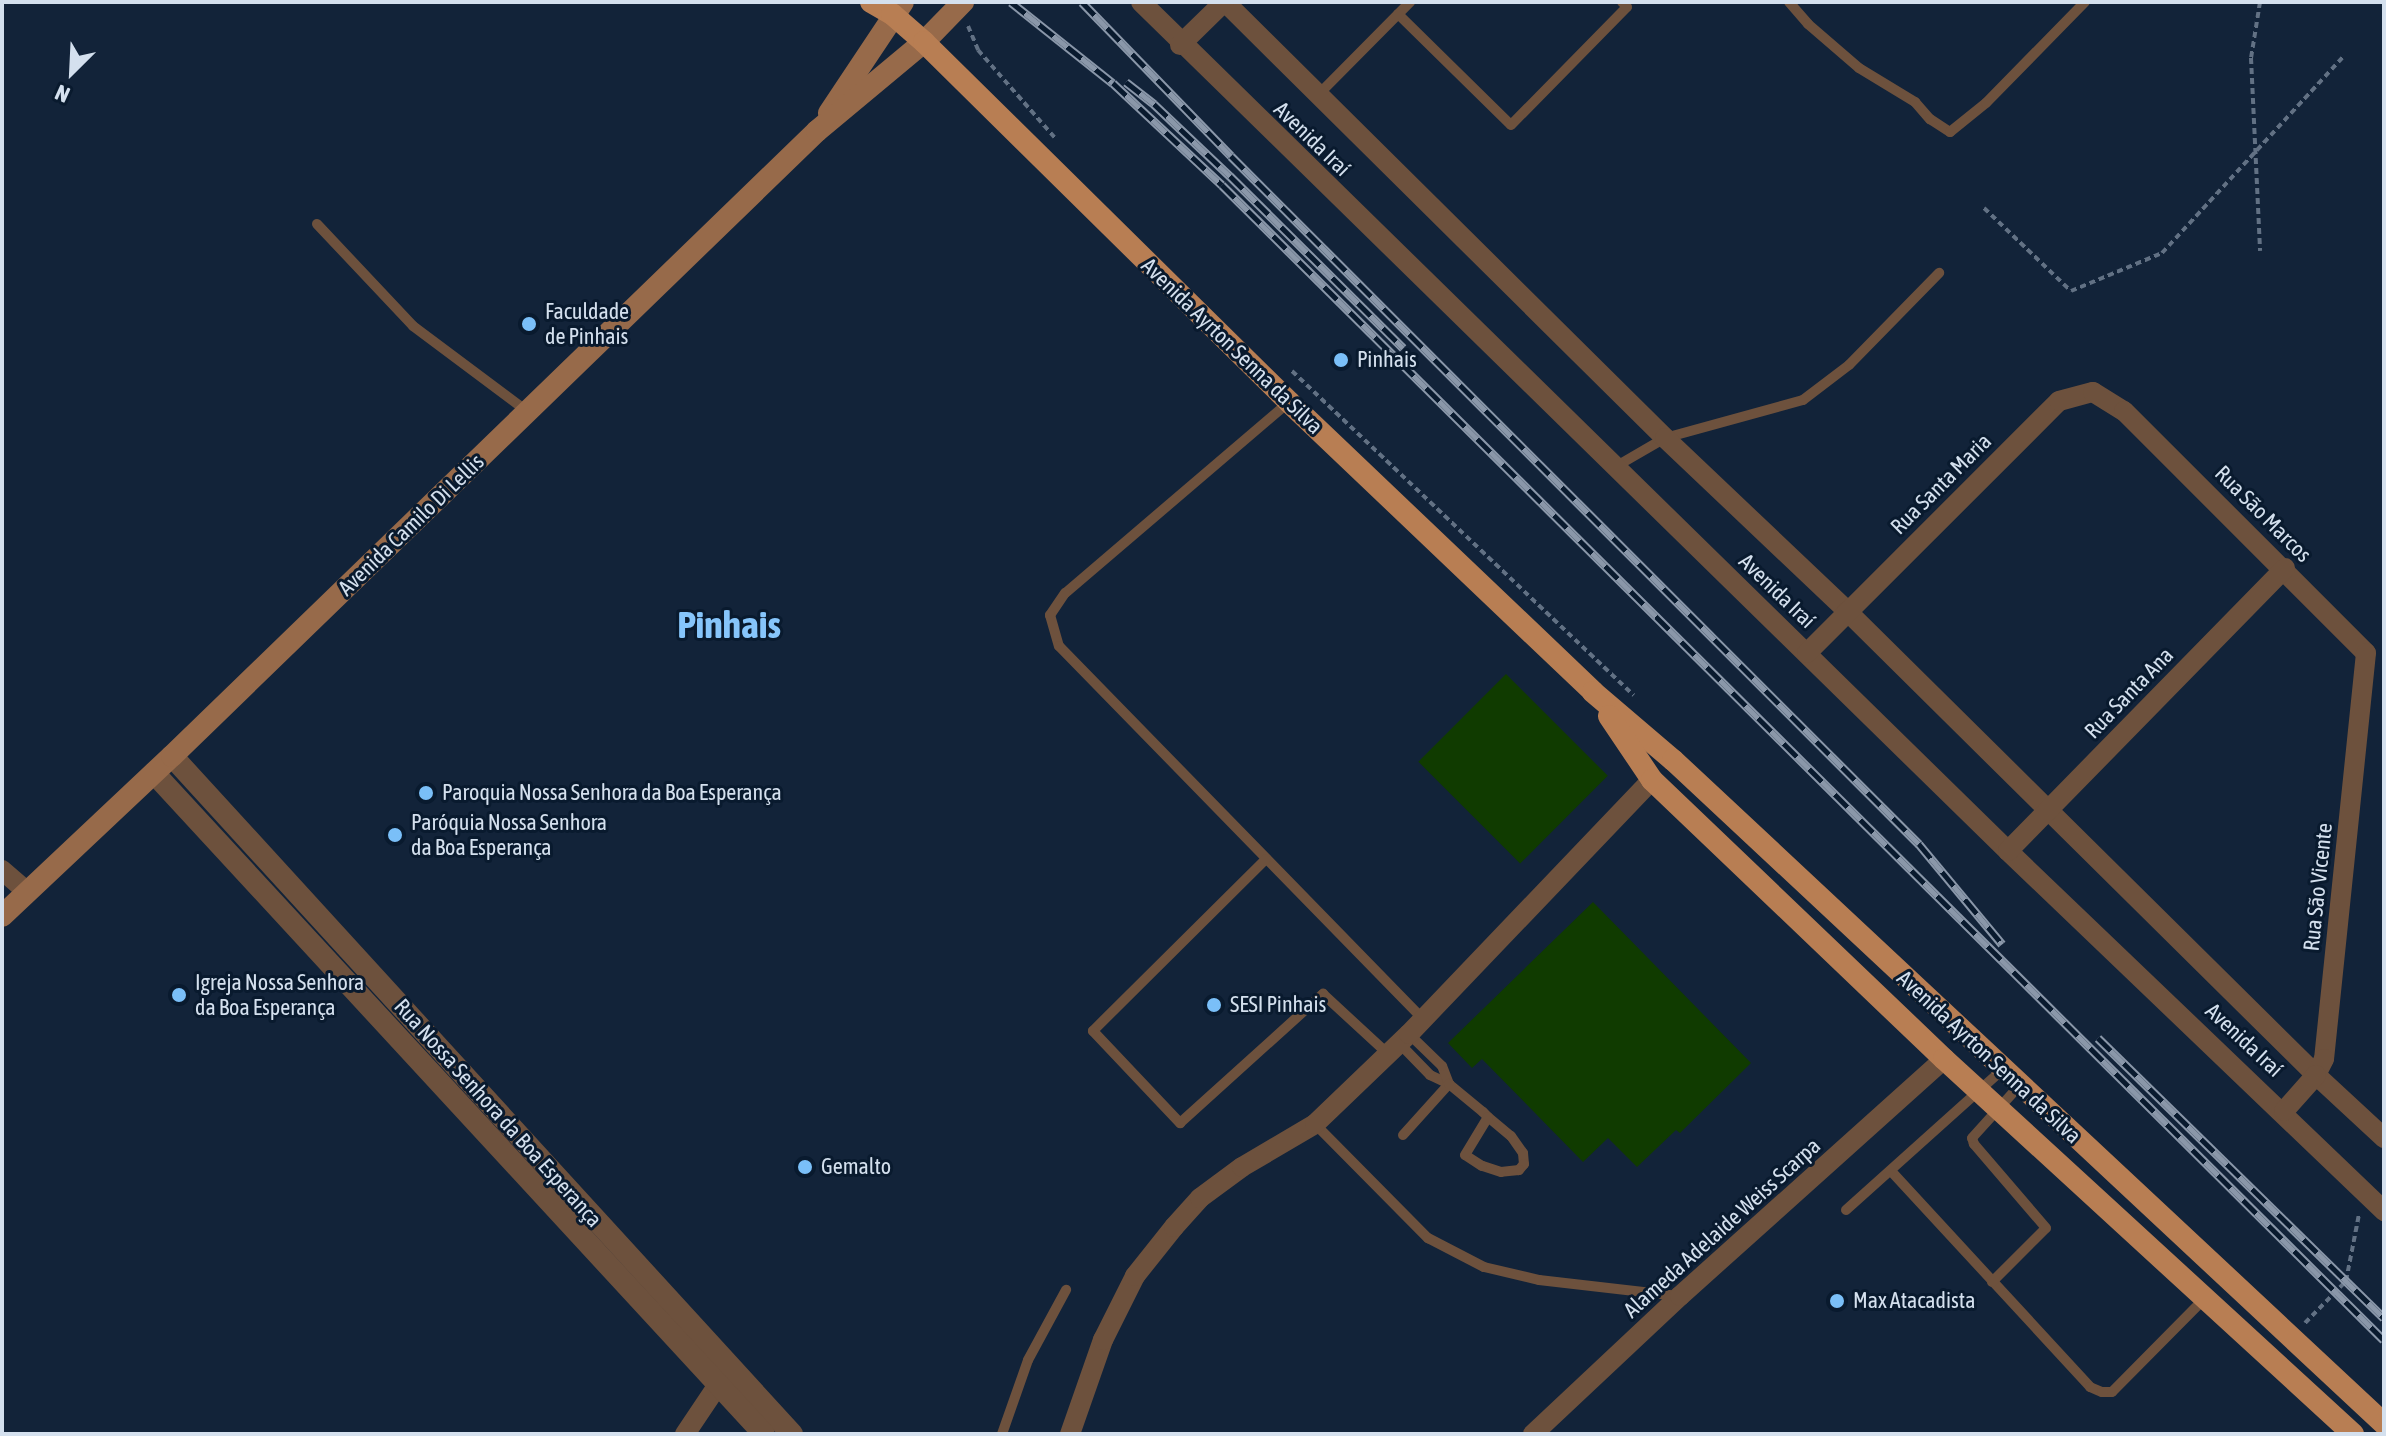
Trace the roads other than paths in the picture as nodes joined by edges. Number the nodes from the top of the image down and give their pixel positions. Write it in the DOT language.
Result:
graph roads {
  1 [pos="871,2"];
  2 [pos="963,2"];
  3 [pos="1141,2"];
  4 [pos="1224,2"];
  5 [pos="1410,2"];
  6 [pos="1622,2"];
  7 [pos="1789,2"];
  8 [pos="2085,2"];
  9 [pos="897,8"];
  10 [pos="1398,14"];
  11 [pos="924,42"];
  12 [pos="1180,45"];
  13 [pos="1318,95"];
  14 [pos="817,131"];
  15 [pos="317,224"];
  16 [pos="1939,273"];
  17 [pos="1289,402"];
  18 [pos="2124,411"];
  19 [pos="528,412"];
  20 [pos="1665,438"];
  21 [pos="1615,467"];
  22 [pos="2285,568"];
  23 [pos="1847,611"];
  24 [pos="1807,653"];
  25 [pos="2366,653"];
  26 [pos="1593,692"];
  27 [pos="172,756"];
  28 [pos="154,773"];
  29 [pos="1652,780"];
  30 [pos="2046,811"];
  31 [pos="2008,851"];
  32 [pos="1266,859"];
  33 [pos="2,870"];
  34 [pos="27,892"];
  35 [pos="2,916"];
  36 [pos="1405,1038"];
  37 [pos="1944,1059"];
  38 [pos="2002,1070"];
  39 [pos="2316,1075"];
  40 [pos="1449,1084"];
  41 [pos="2019,1086"];
  42 [pos="1988,1100"];
  43 [pos="2284,1111"];
  44 [pos="1488,1117"];
  45 [pos="1315,1124"];
  46 [pos="1403,1135"];
  47 [pos="2384,1138"];
  48 [pos="1891,1171"];
  49 [pos="1846,1210"];
  50 [pos="2384,1211"];
  51 [pos="1992,1282"];
  52 [pos="1066,1290"];
  53 [pos="1680,1296"];
  54 [pos="2204,1299"];
  55 [pos="724,1375"];
  56 [pos="2384,1424"];
  57 [pos="685,1434"];
  58 [pos="764,1434"];
  59 [pos="792,1434"];
  60 [pos="1002,1434"];
  61 [pos="1070,1434"];
  62 [pos="1533,1434"];
  63 [pos="2353,1434"];
  1 -- 9 [label="main road, Avenida Ayrton Senna da Silva"];
  2 -- 11 [label="main road, Avenida Camilo Di Lellis"];
  3 -- 12 [label="street, Avenida Iraí"];
  4 -- 12 [label="street"];
  4 -- 13 [label="street, Avenida Iraí"];
  5 -- 10 [label="lane"];
  6 -- 10 [label="lane"];
  7 -- 8 [label="lane"];
  9 -- 11 [label="main road, Avenida Ayrton Senna da Silva"];
  9 -- 14 [label="main road, Avenida Camilo Di Lellis"];
  10 -- 13 [label="lane"];
  11 -- 14 [label="main road, Avenida Camilo Di Lellis"];
  11 -- 17 [label="main road, Avenida Ayrton Senna da Silva"];
  12 -- 21 [label="street, Avenida Iraí"];
  13 -- 20 [label="street, Avenida Iraí"];
  14 -- 19 [label="main road, Avenida Camilo Di Lellis"];
  15 -- 19 [label="lane"];
  16 -- 20 [label="lane"];
  17 -- 26 [label="main road, Avenida Ayrton Senna da Silva"];
  17 -- 32 [label="lane"];
  18 -- 22 [label="street, Rua São Marcos"];
  18 -- 23 [label="street, Rua Santa Maria"];
  19 -- 27 [label="main road, Avenida Camilo Di Lellis"];
  20 -- 21 [label="lane"];
  20 -- 23 [label="street, Avenida Iraí"];
  21 -- 24 [label="street, Avenida Iraí"];
  22 -- 25 [label="street, Rua São Marcos"];
  22 -- 30 [label="street, Rua Santa Ana"];
  23 -- 24 [label="street, Rua Santa Maria"];
  23 -- 30 [label="street, Avenida Iraí"];
  24 -- 31 [label="street, Avenida Iraí"];
  25 -- 39 [label="street, Rua São Vicente"];
  26 -- 29 [label="main road, Avenida Ayrton Senna da Silva"];
  26 -- 38 [label="main road, Avenida Ayrton Senna da Silva"];
  27 -- 28 [label="main road, Avenida Camilo Di Lellis"];
  27 -- 55 [label="street, Rua Nossa Senhora da Boa Esperança"];
  28 -- 34 [label="main road, Avenida Camilo Di Lellis"];
  28 -- 55 [label="street, Rua Nossa Senhora da Boa Esperança"];
  29 -- 36 [label="street"];
  29 -- 37 [label="main road, Avenida Ayrton Senna da Silva"];
  30 -- 31 [label="street, Rua Santa Ana"];
  30 -- 39 [label="street, Avenida Iraí"];
  31 -- 43 [label="street, Avenida Iraí"];
  32 -- 36 [label="lane"];
  32 -- 36 [label="lane"];
  33 -- 34 [label="street"];
  34 -- 35 [label="main road, Avenida Camilo Di Lellis"];
  36 -- 40 [label="lane"];
  36 -- 40 [label="lane"];
  36 -- 45 [label="street"];
  37 -- 42 [label="main road, Avenida Ayrton Senna da Silva"];
  37 -- 53 [label="street, Alameda Adelaide Weiss Scarpa"];
  38 -- 41 [label="main road, Avenida Ayrton Senna da Silva"];
  38 -- 42 [label="lane"];
  39 -- 43 [label="street, Rua São Vicente"];
  39 -- 47 [label="street, Avenida Iraí"];
  40 -- 44 [label="lane"];
  40 -- 46 [label="lane"];
  41 -- 42 [label="lane"];
  41 -- 56 [label="main road, Avenida Ayrton Senna da Silva"];
  42 -- 48 [label="lane"];
  42 -- 51 [label="lane"];
  42 -- 54 [label="main road, Avenida Ayrton Senna da Silva"];
  43 -- 50 [label="street, Avenida Iraí"];
  44 -- 44 [label="lane"];
  45 -- 53 [label="lane"];
  45 -- 61 [label="street"];
  48 -- 49 [label="lane"];
  48 -- 51 [label="lane"];
  51 -- 54 [label="lane"];
  52 -- 60 [label="lane"];
  53 -- 62 [label="street, Alameda Adelaide Weiss Scarpa"];
  54 -- 63 [label="main road, Avenida Ayrton Senna da Silva"];
  55 -- 57 [label="street"];
  55 -- 58 [label="street, Rua Nossa Senhora da Boa Esperança"];
  55 -- 59 [label="street, Rua Nossa Senhora da Boa Esperança"];
}
